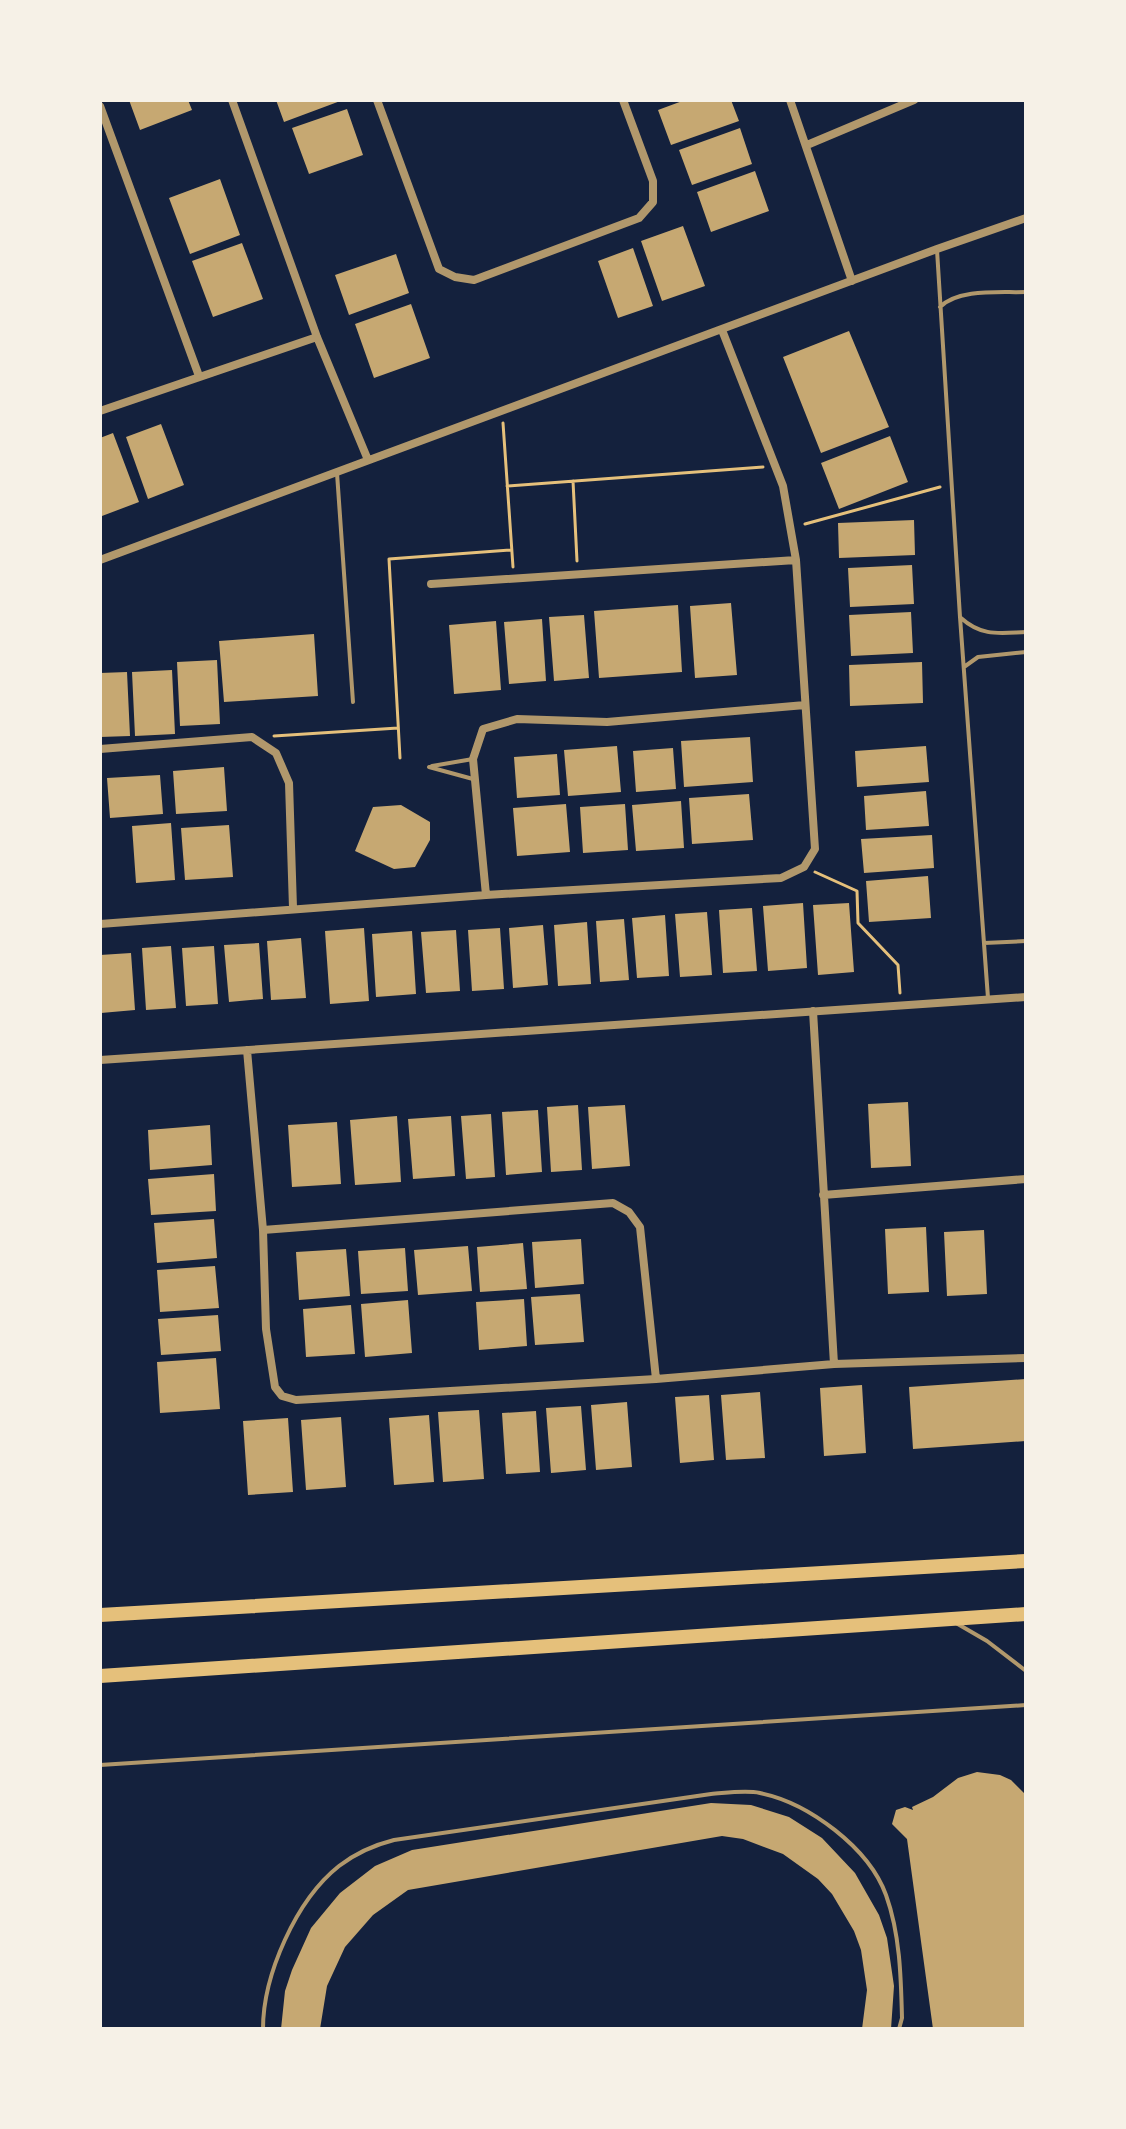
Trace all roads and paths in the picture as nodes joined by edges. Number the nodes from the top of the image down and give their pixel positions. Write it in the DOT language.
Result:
graph roads {
  1 [pos="232,100"];
  2 [pos="377,100"];
  3 [pos="623,100"];
  4 [pos="790,100"];
  5 [pos="914,100"];
  6 [pos="100,106"];
  7 [pos="807,145"];
  8 [pos="1026,218"];
  9 [pos="937,249"];
  10 [pos="852,281"];
  11 [pos="1026,292"];
  12 [pos="940,307"];
  13 [pos="722,330"];
  14 [pos="317,337"];
  15 [pos="199,376"];
  16 [pos="503,410"];
  17 [pos="100,411"];
  18 [pos="368,460"];
  19 [pos="775,466"];
  20 [pos="337,471"];
  21 [pos="573,481"];
  22 [pos="951,484"];
  23 [pos="507,486"];
  24 [pos="790,528"];
  25 [pos="511,550"];
  26 [pos="100,560"];
  27 [pos="796,560"];
  28 [pos="578,574"];
  29 [pos="513,579"];
  30 [pos="431,584"];
  31 [pos="960,617"];
  32 [pos="1026,632"];
  33 [pos="1026,652"];
  34 [pos="964,668"];
  35 [pos="353,702"];
  36 [pos="805,705"];
  37 [pos="398,728"];
  38 [pos="252,737"];
  39 [pos="100,749"];
  40 [pos="400,758"];
  41 [pos="473,759"];
  42 [pos="475,779"];
  43 [pos="804,867"];
  44 [pos="486,895"];
  45 [pos="293,908"];
  46 [pos="100,924"];
  47 [pos="1026,941"];
  48 [pos="984,943"];
  49 [pos="1026,997"];
  50 [pos="988,998"];
  51 [pos="901,1005"];
  52 [pos="813,1011"];
  53 [pos="247,1050"];
  54 [pos="100,1060"];
  55 [pos="1026,1179"];
  56 [pos="823,1195"];
  57 [pos="263,1230"];
  58 [pos="1026,1358"];
  59 [pos="834,1364"];
  60 [pos="656,1379"];
  61 [pos="1026,1561"];
  62 [pos="1026,1614"];
  63 [pos="100,1615"];
  64 [pos="947,1618"];
  65 [pos="1026,1671"];
  66 [pos="100,1676"];
  67 [pos="1026,1705"];
  68 [pos="100,1765"];
  69 [pos="263,2029"];
  70 [pos="899,2029"];
  1 -- 14 [label="street"];
  2 -- 3 [label="street"];
  4 -- 7 [label="street"];
  5 -- 7 [label="street"];
  6 -- 15 [label="street"];
  7 -- 10 [label="street"];
  8 -- 9 [label="street"];
  9 -- 10 [label="street"];
  9 -- 12 [label="lane"];
  10 -- 13 [label="street"];
  11 -- 12 [label="lane"];
  12 -- 22 [label="lane"];
  13 -- 16 [label="street"];
  13 -- 19 [label="street"];
  14 -- 15 [label="street"];
  14 -- 18 [label="street"];
  15 -- 17 [label="street"];
  16 -- 18 [label="street"];
  16 -- 23 [label="path"];
  18 -- 20 [label="street"];
  19 -- 21 [label="path"];
  19 -- 24 [label="street"];
  20 -- 26 [label="street"];
  20 -- 35 [label="lane"];
  21 -- 23 [label="path"];
  21 -- 28 [label="path"];
  22 -- 24 [label="path"];
  22 -- 31 [label="lane"];
  23 -- 25 [label="path"];
  24 -- 27 [label="street"];
  25 -- 29 [label="path"];
  25 -- 37 [label="path"];
  27 -- 28 [label="street"];
  27 -- 36 [label="street"];
  28 -- 29 [label="street"];
  29 -- 30 [label="street"];
  31 -- 32 [label="lane"];
  31 -- 34 [label="lane"];
  33 -- 34 [label="lane"];
  34 -- 48 [label="lane"];
  36 -- 41 [label="street"];
  36 -- 43 [label="street"];
  37 -- 38 [label="path"];
  37 -- 40 [label="path"];
  38 -- 39 [label="street"];
  38 -- 45 [label="street"];
  41 -- 42 [label="street"];
  41 -- 42 [label="lane"];
  42 -- 44 [label="street"];
  43 -- 44 [label="street"];
  43 -- 51 [label="path"];
  44 -- 45 [label="street"];
  45 -- 46 [label="street"];
  47 -- 48 [label="lane"];
  48 -- 50 [label="lane"];
  49 -- 50 [label="street"];
  50 -- 51 [label="street"];
  51 -- 52 [label="street"];
  52 -- 53 [label="street"];
  52 -- 56 [label="street"];
  53 -- 54 [label="street"];
  53 -- 57 [label="street"];
  55 -- 56 [label="street"];
  56 -- 59 [label="street"];
  57 -- 60 [label="street"];
  57 -- 60 [label="street"];
  58 -- 59 [label="street"];
  59 -- 60 [label="street"];
  61 -- 63 [label="main road"];
  62 -- 64 [label="main road"];
  64 -- 65 [label="lane"];
  64 -- 66 [label="main road"];
  67 -- 68 [label="lane"];
  69 -- 70 [label="lane"];
}
